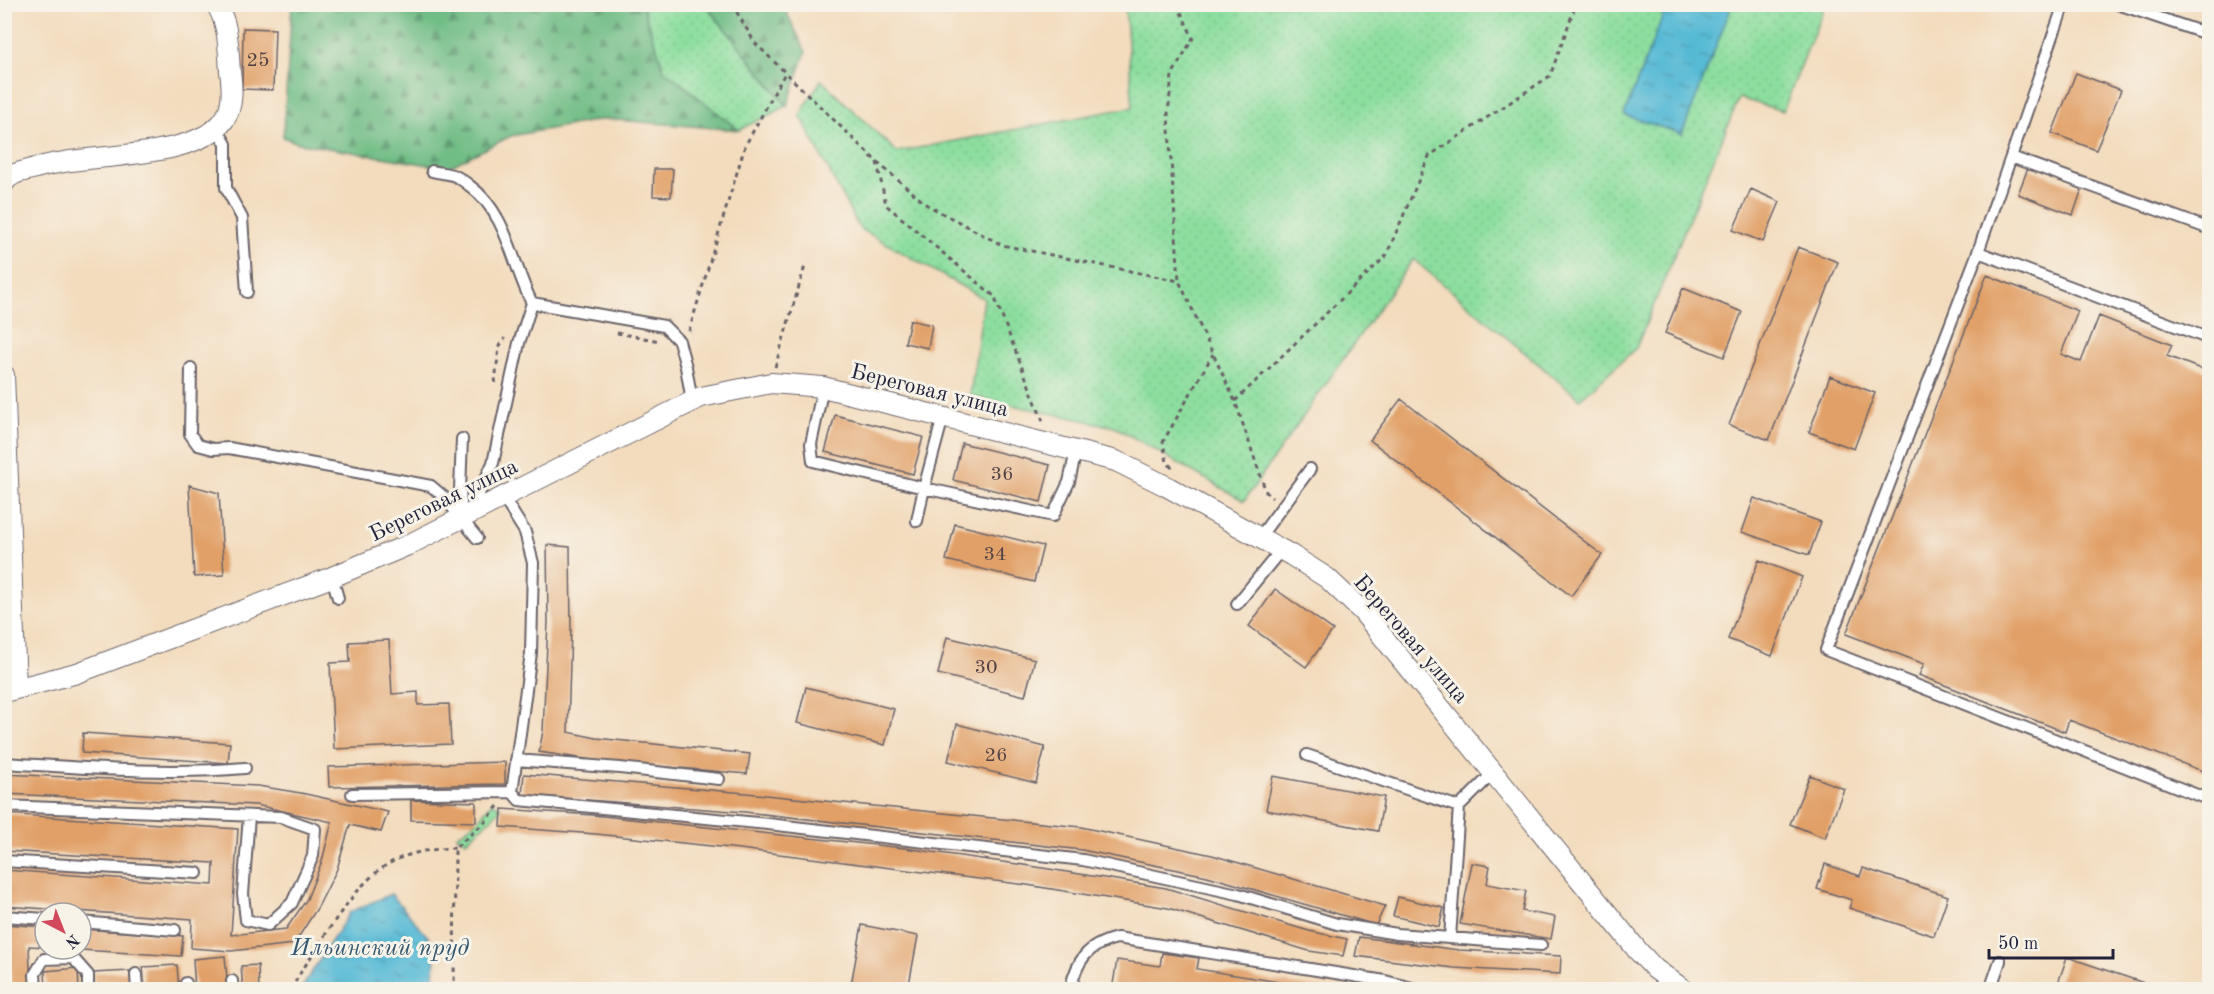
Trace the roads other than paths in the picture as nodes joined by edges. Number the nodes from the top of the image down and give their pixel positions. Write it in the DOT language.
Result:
graph roads {
  1 [pos="216,4"];
  2 [pos="2064,4"];
  3 [pos="2118,4"];
  4 [pos="2210,35"];
  5 [pos="216,127"];
  6 [pos="2011,157"];
  7 [pos="432,171"];
  8 [pos="4,183"];
  9 [pos="2210,229"];
  10 [pos="1978,252"];
  11 [pos="247,292"];
  12 [pos="532,303"];
  13 [pos="2210,339"];
  14 [pos="191,368"];
  15 [pos="4,375"];
  16 [pos="823,387"];
  17 [pos="692,401"];
  18 [pos="943,417"];
  19 [pos="462,439"];
  20 [pos="1076,451"];
  21 [pos="1310,469"];
  22 [pos="924,488"];
  23 [pos="503,497"];
  24 [pos="466,516"];
  25 [pos="917,521"];
  26 [pos="477,538"];
  27 [pos="1259,538"];
  28 [pos="1281,550"];
  29 [pos="332,577"];
  30 [pos="338,598"];
  31 [pos="1237,604"];
  32 [pos="10,690"];
  33 [pos="1307,755"];
  34 [pos="516,760"];
  35 [pos="4,763"];
  36 [pos="245,768"];
  37 [pos="1494,772"];
  38 [pos="719,779"];
  39 [pos="512,792"];
  40 [pos="352,794"];
  41 [pos="2210,800"];
  42 [pos="4,806"];
  43 [pos="1458,807"];
  44 [pos="249,816"];
  45 [pos="4,861"];
  46 [pos="198,873"];
  47 [pos="4,916"];
  48 [pos="33,918"];
  49 [pos="93,923"];
  50 [pos="175,930"];
  51 [pos="1450,938"];
  52 [pos="1541,945"];
  53 [pos="2000,961"];
  54 [pos="136,974"];
  55 [pos="1678,989"];
  56 [pos="36,990"];
  57 [pos="88,990"];
  58 [pos="137,990"];
  59 [pos="1070,990"];
  60 [pos="1420,990"];
  61 [pos="1990,990"];
  1 -- 5 [label="street"];
  2 -- 6 [label="lane"];
  3 -- 4 [label="lane"];
  5 -- 8 [label="street"];
  5 -- 11 [label="lane"];
  6 -- 9 [label="lane"];
  6 -- 10 [label="lane"];
  7 -- 12 [label="lane"];
  10 -- 13 [label="lane"];
  10 -- 41 [label="lane"];
  12 -- 17 [label="lane"];
  12 -- 24 [label="lane"];
  14 -- 24 [label="lane"];
  15 -- 32 [label="street"];
  16 -- 17 [label="street, Береговая улица"];
  16 -- 18 [label="street, Береговая улица"];
  16 -- 22 [label="lane"];
  17 -- 23 [label="street, Береговая улица"];
  18 -- 20 [label="street, Береговая улица"];
  18 -- 22 [label="lane"];
  19 -- 24 [label="lane"];
  20 -- 22 [label="lane"];
  20 -- 27 [label="street, Береговая улица"];
  21 -- 27 [label="lane"];
  22 -- 25 [label="lane"];
  23 -- 24 [label="street, Береговая улица"];
  23 -- 34 [label="lane"];
  24 -- 26 [label="lane"];
  24 -- 29 [label="street, Береговая улица"];
  27 -- 28 [label="street, Береговая улица"];
  28 -- 31 [label="lane"];
  28 -- 37 [label="street, Береговая улица"];
  29 -- 30 [label="lane"];
  29 -- 32 [label="street, Береговая улица"];
  33 -- 43 [label="lane"];
  34 -- 38 [label="lane"];
  34 -- 39 [label="lane"];
  35 -- 36 [label="lane"];
  37 -- 43 [label="lane"];
  37 -- 55 [label="street, Береговая улица"];
  39 -- 40 [label="lane"];
  39 -- 51 [label="lane"];
  42 -- 44 [label="lane"];
  43 -- 51 [label="lane"];
  44 -- 44 [label="lane"];
  45 -- 46 [label="lane"];
  47 -- 48 [label="lane"];
  49 -- 50 [label="lane"];
  51 -- 52 [label="lane"];
  53 -- 61 [label="lane"];
  54 -- 58 [label="lane"];
  56 -- 57 [label="lane"];
  59 -- 60 [label="lane"];
}
